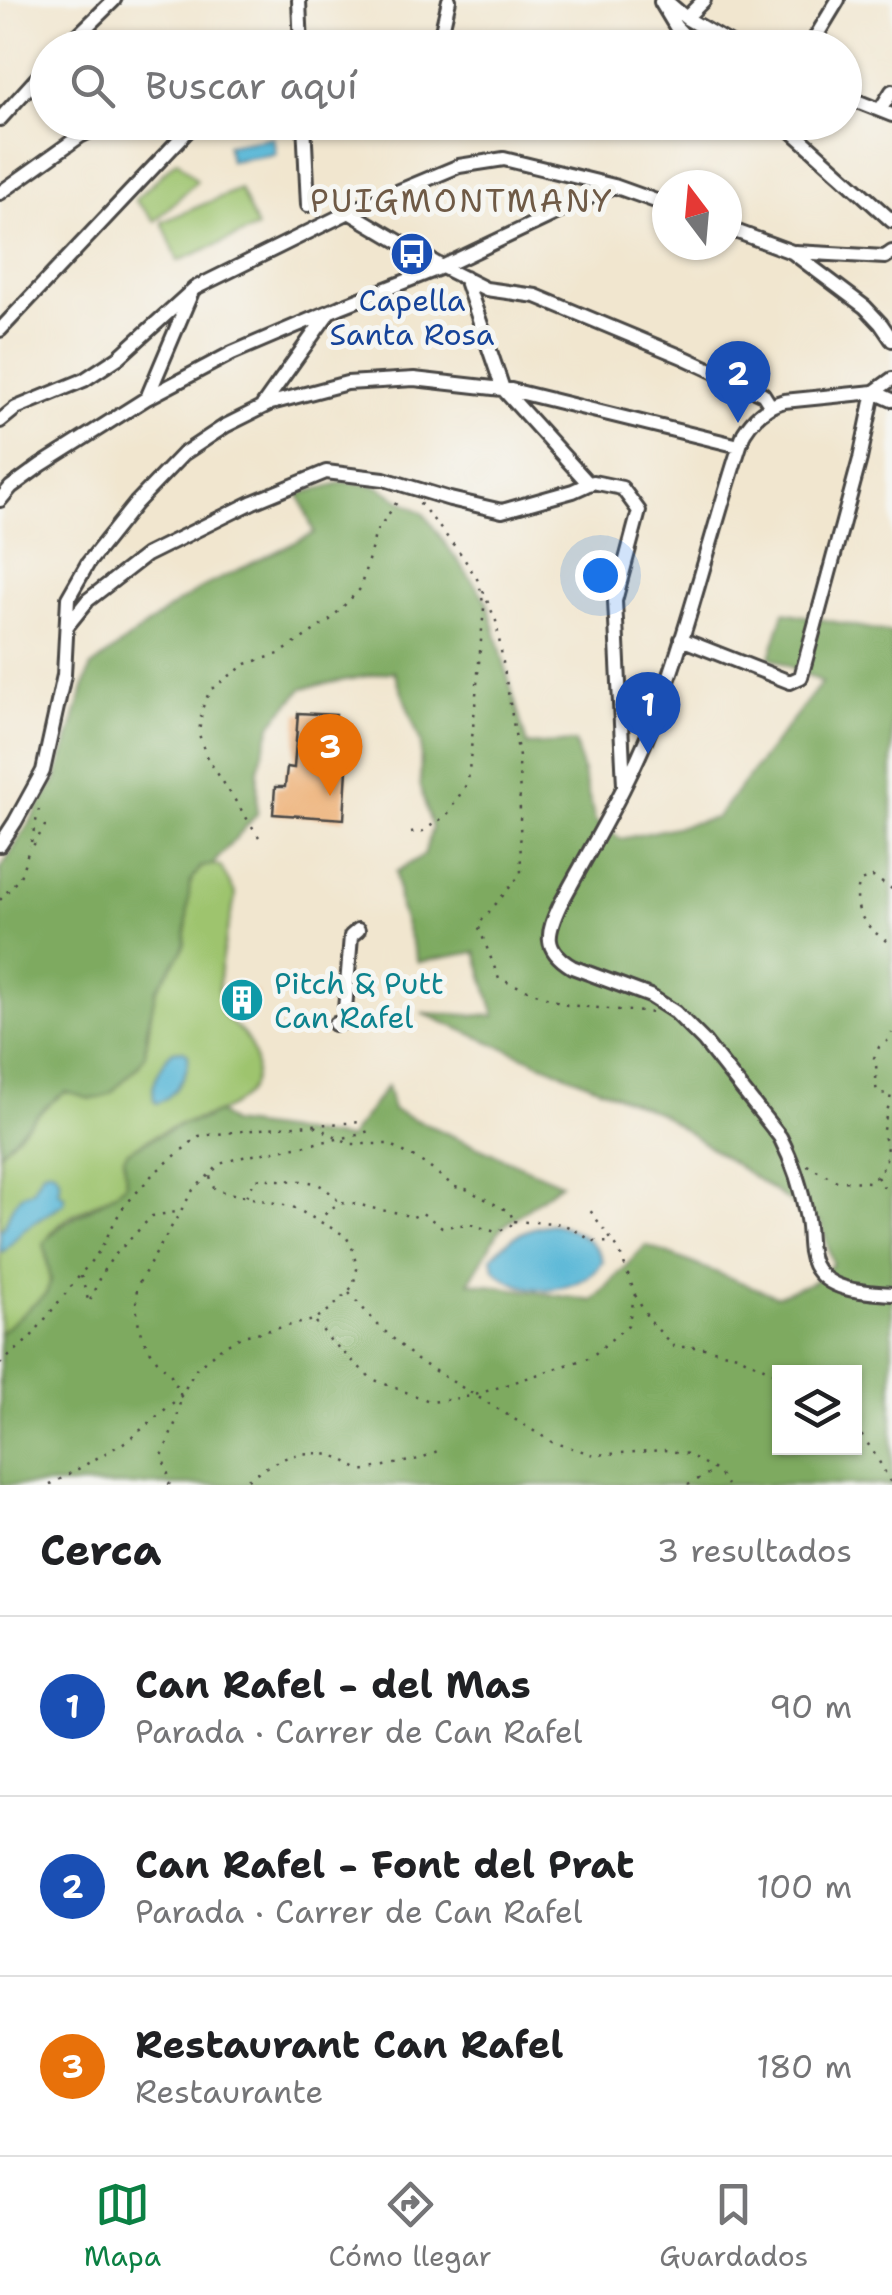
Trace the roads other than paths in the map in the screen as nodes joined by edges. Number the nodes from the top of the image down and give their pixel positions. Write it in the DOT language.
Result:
graph roads {
  1 [pos="114,0"];
  2 [pos="299,0"];
  3 [pos="449,0"];
  4 [pos="662,0"];
  5 [pos="704,0"];
  6 [pos="838,0"];
  7 [pos="686,18"];
  8 [pos="83,30"];
  9 [pos="300,30"];
  10 [pos="442,30"];
  11 [pos="679,30"];
  12 [pos="707,30"];
  13 [pos="820,30"];
  14 [pos="30,86"];
  15 [pos="892,91"];
  16 [pos="862,103"];
  17 [pos="886,112"];
  18 [pos="0,119"];
  19 [pos="74,140"];
  20 [pos="179,140"];
  21 [pos="305,140"];
  22 [pos="802,140"];
  23 [pos="614,186"];
  24 [pos="0,193"];
  25 [pos="652,200"];
  26 [pos="308,206"];
  27 [pos="349,212"];
  28 [pos="892,221"];
  29 [pos="742,234"];
  30 [pos="792,252"];
  31 [pos="892,252"];
  32 [pos="442,267"];
  33 [pos="465,278"];
  34 [pos="192,290"];
  35 [pos="328,312"];
  36 [pos="0,330"];
  37 [pos="892,340"];
  38 [pos="892,380"];
  39 [pos="504,390"];
  40 [pos="874,392"];
  41 [pos="147,398"];
  42 [pos="892,400"];
  43 [pos="770,405"];
  44 [pos="262,407"];
  45 [pos="0,422"];
  46 [pos="739,446"];
  47 [pos="588,484"];
  48 [pos="0,500"];
  49 [pos="66,626"];
  50 [pos="681,639"];
  51 [pos="624,785"];
  52 [pos="0,845"];
  53 [pos="358,930"];
  54 [pos="336,1024"];
  55 [pos="892,1294"];
  1 -- 8 [label="street"];
  2 -- 9 [label="street"];
  3 -- 10 [label="street"];
  4 -- 7 [label="street"];
  4 -- 11 [label="street"];
  5 -- 7 [label="street"];
  6 -- 13 [label="street"];
  7 -- 12 [label="street"];
  14 -- 18 [label="street"];
  15 -- 17 [label="street"];
  16 -- 17 [label="street"];
  19 -- 24 [label="street"];
  20 -- 36 [label="street"];
  21 -- 26 [label="street"];
  22 -- 28 [label="street"];
  23 -- 25 [label="street"];
  23 -- 27 [label="street"];
  23 -- 32 [label="street"];
  27 -- 32 [label="street"];
  27 -- 34 [label="street"];
  29 -- 30 [label="street"];
  30 -- 31 [label="street"];
  30 -- 37 [label="street"];
  32 -- 33 [label="street"];
  32 -- 35 [label="street"];
  33 -- 39 [label="street"];
  33 -- 43 [label="street"];
  34 -- 41 [label="street"];
  34 -- 45 [label="street"];
  35 -- 41 [label="street"];
  35 -- 44 [label="street"];
  38 -- 40 [label="street"];
  39 -- 44 [label="street"];
  39 -- 46 [label="street"];
  39 -- 47 [label="street"];
  40 -- 42 [label="street"];
  40 -- 43 [label="street"];
  40 -- 50 [label="street"];
  41 -- 48 [label="street"];
  43 -- 46 [label="street"];
  44 -- 49 [label="street"];
  46 -- 50 [label="street"];
  47 -- 49 [label="street"];
  47 -- 51 [label="street"];
  49 -- 52 [label="street"];
  50 -- 51 [label="street"];
  51 -- 55 [label="street"];
  53 -- 54 [label="street"];
}
